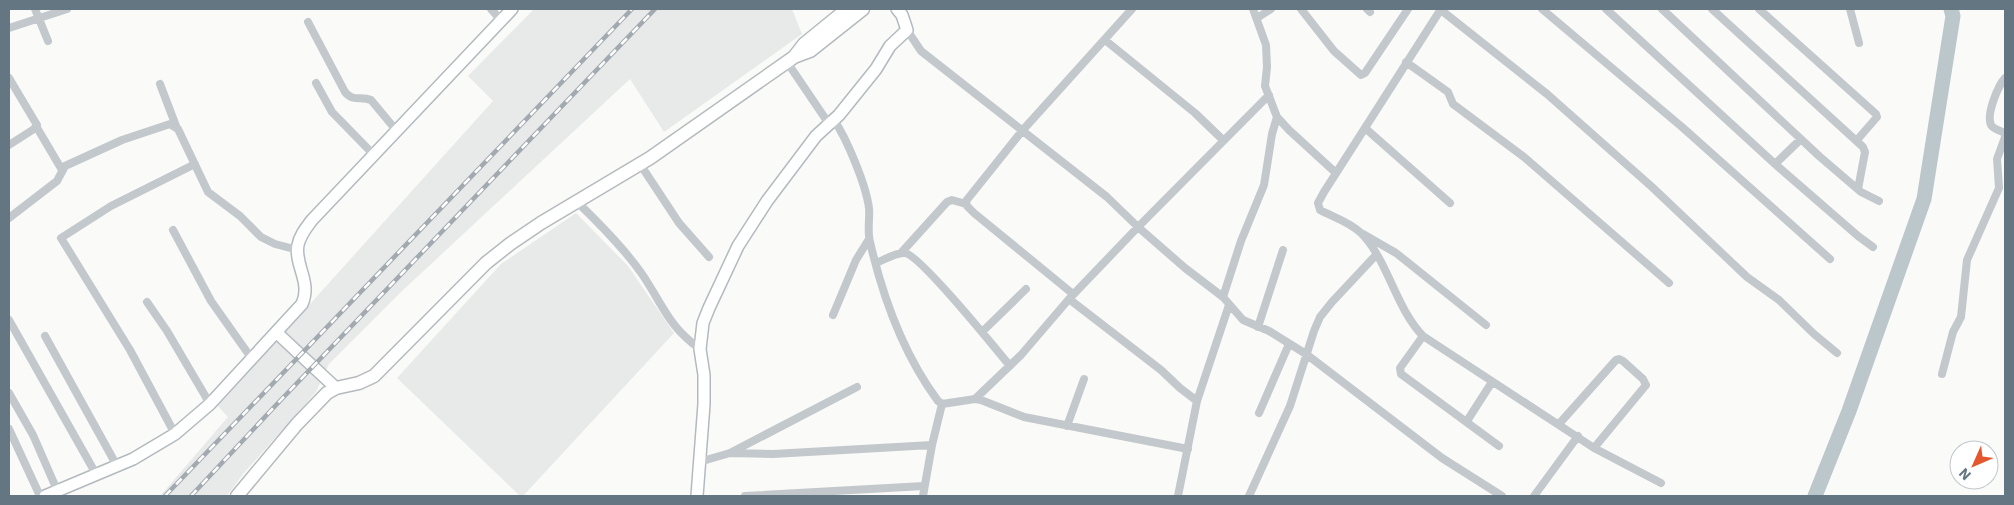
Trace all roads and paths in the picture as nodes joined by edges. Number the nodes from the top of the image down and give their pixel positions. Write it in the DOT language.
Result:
graph roads {
  1 [pos="35,9"];
  2 [pos="67,9"];
  3 [pos="491,9"];
  4 [pos="512,9"];
  5 [pos="847,9"];
  6 [pos="863,9"];
  7 [pos="897,9"];
  8 [pos="1132,9"];
  9 [pos="1253,9"];
  10 [pos="1271,9"];
  11 [pos="1302,9"];
  12 [pos="1542,9"];
  13 [pos="1606,9"];
  14 [pos="1662,9"];
  15 [pos="1712,9"];
  16 [pos="1759,9"];
  17 [pos="1850,9"];
  18 [pos="1441,10"];
  19 [pos="1404,11"];
  20 [pos="38,18"];
  21 [pos="1257,18"];
  22 [pos="501,20"];
  23 [pos="308,22"];
  24 [pos="9,28"];
  25 [pos="907,30"];
  26 [pos="1104,40"];
  27 [pos="48,41"];
  28 [pos="1859,43"];
  29 [pos="791,60"];
  30 [pos="1406,62"];
  31 [pos="9,78"];
  32 [pos="2005,78"];
  33 [pos="316,83"];
  34 [pos="160,84"];
  35 [pos="1269,95"];
  36 [pos="1277,117"];
  37 [pos="831,122"];
  38 [pos="36,126"];
  39 [pos="176,126"];
  40 [pos="1365,128"];
  41 [pos="396,130"];
  42 [pos="1022,131"];
  43 [pos="2005,135"];
  44 [pos="1801,139"];
  45 [pos="1223,140"];
  46 [pos="1857,140"];
  47 [pos="9,145"];
  48 [pos="372,154"];
  49 [pos="195,164"];
  50 [pos="640,164"];
  51 [pos="1775,164"];
  52 [pos="62,170"];
  53 [pos="1336,173"];
  54 [pos="2002,184"];
  55 [pos="1858,189"];
  56 [pos="1880,201"];
  57 [pos="577,202"];
  58 [pos="1450,203"];
  59 [pos="966,204"];
  60 [pos="9,218"];
  61 [pos="1138,227"];
  62 [pos="173,230"];
  63 [pos="1360,232"];
  64 [pos="869,239"];
  65 [pos="1873,247"];
  66 [pos="298,250"];
  67 [pos="1283,250"];
  68 [pos="901,254"];
  69 [pos="1376,255"];
  70 [pos="709,257"];
  71 [pos="1830,259"];
  72 [pos="876,263"];
  73 [pos="1669,283"];
  74 [pos="1026,289"];
  75 [pos="1071,297"];
  76 [pos="1222,298"];
  77 [pos="147,302"];
  78 [pos="1229,305"];
  79 [pos="833,315"];
  80 [pos="9,320"];
  81 [pos="1486,324"];
  82 [pos="1258,327"];
  83 [pos="982,332"];
  84 [pos="277,333"];
  85 [pos="44,336"];
  86 [pos="1423,336"];
  87 [pos="1289,344"];
  88 [pos="700,350"];
  89 [pos="1837,353"];
  90 [pos="1306,354"];
  91 [pos="252,359"];
  92 [pos="1010,366"];
  93 [pos="1942,374"];
  94 [pos="1084,379"];
  95 [pos="1492,382"];
  96 [pos="857,387"];
  97 [pos="336,388"];
  98 [pos="9,393"];
  99 [pos="975,399"];
  100 [pos="1197,400"];
  101 [pos="210,404"];
  102 [pos="942,404"];
  103 [pos="1259,413"];
  104 [pos="1467,421"];
  105 [pos="1559,424"];
  106 [pos="1067,426"];
  107 [pos="9,429"];
  108 [pos="175,434"];
  109 [pos="1578,436"];
  110 [pos="932,445"];
  111 [pos="1499,446"];
  112 [pos="1594,448"];
  113 [pos="1188,449"];
  114 [pos="730,454"];
  115 [pos="699,462"];
  116 [pos="116,466"];
  117 [pos="96,474"];
  118 [pos="1661,482"];
  119 [pos="924,486"];
  120 [pos="57,490"];
  121 [pos="40,496"];
  122 [pos="45,496"];
  123 [pos="237,496"];
  124 [pos="697,496"];
  125 [pos="745,496"];
  126 [pos="923,496"];
  127 [pos="1178,496"];
  128 [pos="1249,496"];
  129 [pos="1502,496"];
  130 [pos="1534,496"];
  1 -- 20 [label="street"];
  2 -- 20 [label="street"];
  3 -- 22 [label="street"];
  4 -- 22 [label="street"];
  5 -- 29 [label="main road"];
  6 -- 29 [label="main road"];
  7 -- 25 [label="street"];
  8 -- 26 [label="street"];
  9 -- 21 [label="street"];
  10 -- 21 [label="street"];
  11 -- 19 [label="street"];
  12 -- 71 [label="street"];
  13 -- 51 [label="street"];
  14 -- 44 [label="street"];
  15 -- 46 [label="street"];
  16 -- 46 [label="street"];
  17 -- 28 [label="street"];
  18 -- 30 [label="street"];
  18 -- 89 [label="street"];
  20 -- 24 [label="street"];
  20 -- 27 [label="street"];
  21 -- 35 [label="street"];
  22 -- 41 [label="street"];
  23 -- 41 [label="street"];
  25 -- 37 [label="street"];
  25 -- 42 [label="street"];
  26 -- 42 [label="street"];
  26 -- 45 [label="street"];
  29 -- 37 [label="street"];
  29 -- 50 [label="main road"];
  30 -- 40 [label="street"];
  30 -- 73 [label="street"];
  31 -- 38 [label="street"];
  32 -- 43 [label="street"];
  33 -- 48 [label="street"];
  34 -- 39 [label="street"];
  35 -- 36 [label="street"];
  35 -- 45 [label="street"];
  36 -- 53 [label="street"];
  36 -- 76 [label="street"];
  37 -- 64 [label="street"];
  37 -- 88 [label="street"];
  38 -- 47 [label="street"];
  38 -- 52 [label="street"];
  39 -- 49 [label="street"];
  39 -- 52 [label="street"];
  40 -- 53 [label="street"];
  40 -- 58 [label="street"];
  41 -- 48 [label="street"];
  42 -- 59 [label="street"];
  42 -- 61 [label="street"];
  43 -- 54 [label="street"];
  44 -- 51 [label="street"];
  44 -- 55 [label="street"];
  45 -- 61 [label="street"];
  46 -- 55 [label="street"];
  48 -- 66 [label="street"];
  49 -- 66 [label="street"];
  49 -- 108 [label="street"];
  50 -- 57 [label="main road"];
  50 -- 70 [label="street"];
  51 -- 65 [label="street"];
  52 -- 60 [label="street"];
  53 -- 63 [label="street"];
  54 -- 93 [label="street"];
  55 -- 56 [label="street"];
  57 -- 88 [label="street"];
  57 -- 97 [label="main road"];
  59 -- 68 [label="street"];
  59 -- 75 [label="street"];
  61 -- 75 [label="street"];
  61 -- 76 [label="street"];
  62 -- 91 [label="street"];
  63 -- 69 [label="street"];
  63 -- 81 [label="street"];
  64 -- 72 [label="street"];
  64 -- 79 [label="street"];
  66 -- 84 [label="street"];
  67 -- 82 [label="street"];
  68 -- 72 [label="street"];
  68 -- 83 [label="street"];
  69 -- 86 [label="street"];
  69 -- 90 [label="street"];
  72 -- 102 [label="street"];
  74 -- 83 [label="street"];
  75 -- 92 [label="street"];
  75 -- 100 [label="street"];
  76 -- 78 [label="street"];
  77 -- 101 [label="street"];
  78 -- 82 [label="street"];
  78 -- 100 [label="street"];
  80 -- 117 [label="street"];
  82 -- 87 [label="street"];
  83 -- 92 [label="street"];
  84 -- 91 [label="street"];
  84 -- 97 [label="street"];
  85 -- 116 [label="street"];
  86 -- 95 [label="street"];
  86 -- 104 [label="street"];
  87 -- 90 [label="street"];
  87 -- 103 [label="street"];
  88 -- 115 [label="street"];
  90 -- 128 [label="street"];
  90 -- 129 [label="street"];
  91 -- 101 [label="street"];
  92 -- 99 [label="street"];
  94 -- 106 [label="street"];
  95 -- 104 [label="street"];
  95 -- 105 [label="street"];
  96 -- 114 [label="street"];
  97 -- 123 [label="main road"];
  98 -- 120 [label="street"];
  99 -- 102 [label="street"];
  99 -- 106 [label="street"];
  100 -- 113 [label="street"];
  101 -- 108 [label="street"];
  102 -- 110 [label="street"];
  104 -- 111 [label="street"];
  105 -- 109 [label="street"];
  105 -- 112 [label="street"];
  106 -- 113 [label="street"];
  107 -- 121 [label="street"];
  108 -- 116 [label="street"];
  109 -- 112 [label="street"];
  109 -- 130 [label="street"];
  110 -- 114 [label="street"];
  110 -- 119 [label="street"];
  112 -- 118 [label="street"];
  113 -- 127 [label="street"];
  114 -- 115 [label="street"];
  115 -- 124 [label="street"];
  116 -- 117 [label="street"];
  117 -- 120 [label="street"];
  119 -- 125 [label="street"];
  119 -- 126 [label="street"];
  120 -- 122 [label="street"];
}
